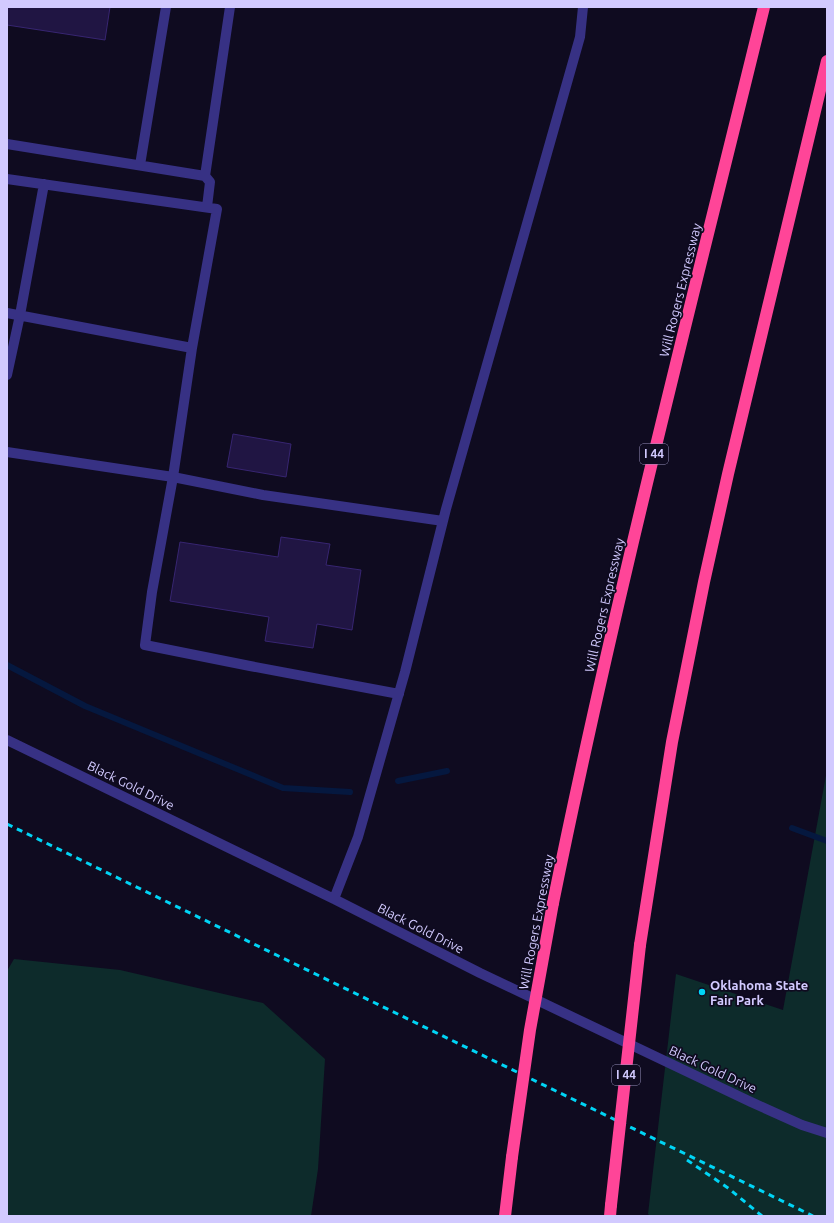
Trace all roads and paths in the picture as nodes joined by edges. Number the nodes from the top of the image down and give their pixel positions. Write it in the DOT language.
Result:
graph roads {
  1 [pos="166,7"];
  2 [pos="230,7"];
  3 [pos="583,7"];
  4 [pos="764,7"];
  5 [pos="826,66"];
  6 [pos="7,144"];
  7 [pos="140,165"];
  8 [pos="205,176"];
  9 [pos="7,179"];
  10 [pos="44,184"];
  11 [pos="206,207"];
  12 [pos="7,313"];
  13 [pos="20,315"];
  14 [pos="192,348"];
  15 [pos="7,375"];
  16 [pos="7,452"];
  17 [pos="173,477"];
  18 [pos="443,521"];
  19 [pos="399,694"];
  20 [pos="7,740"];
  21 [pos="334,899"];
  22 [pos="827,1134"];
  23 [pos="611,1210"];
  24 [pos="505,1216"];
  1 -- 7 [label="street"];
  2 -- 8 [label="street"];
  3 -- 18 [label="street"];
  4 -- 24 [label="highway, Will Rogers Expressway / I 44, bridge"];
  5 -- 23 [label="highway, I 44, bridge"];
  6 -- 7 [label="street"];
  7 -- 8 [label="street"];
  8 -- 11 [label="street"];
  9 -- 10 [label="street"];
  10 -- 11 [label="street"];
  10 -- 13 [label="street"];
  11 -- 14 [label="street"];
  12 -- 13 [label="street"];
  13 -- 14 [label="street"];
  13 -- 15 [label="street"];
  14 -- 17 [label="street"];
  16 -- 17 [label="street"];
  17 -- 18 [label="street"];
  17 -- 19 [label="street"];
  18 -- 19 [label="street"];
  19 -- 21 [label="street"];
  20 -- 21 [label="street, Black Gold Drive"];
  21 -- 22 [label="street, Black Gold Drive"];
}
